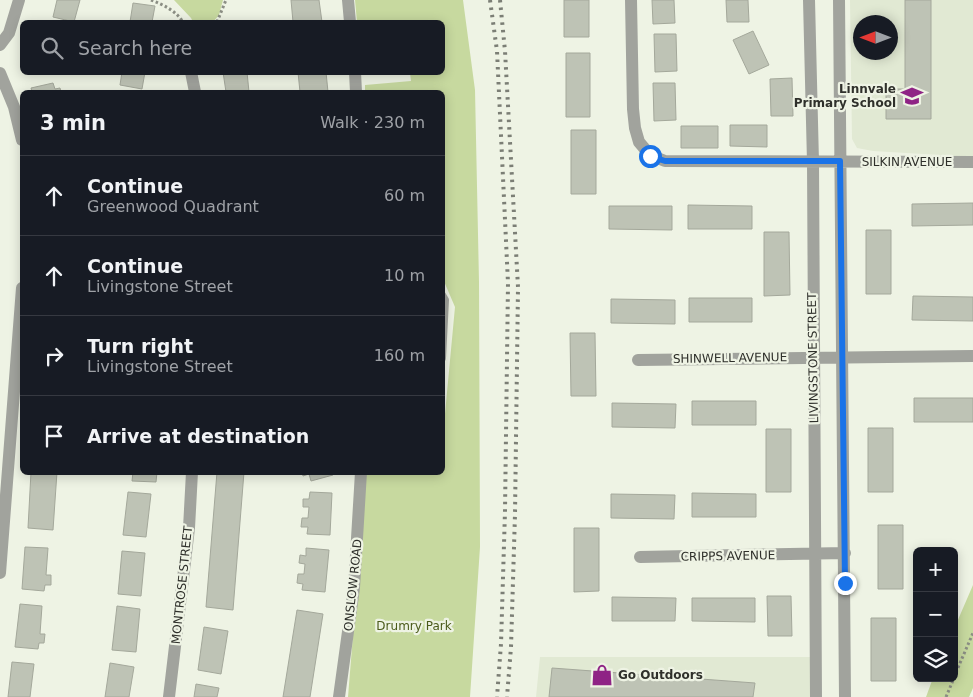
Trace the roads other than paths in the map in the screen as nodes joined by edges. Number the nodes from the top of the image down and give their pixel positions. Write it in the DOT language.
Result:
graph roads {
  1 [pos="19,0"];
  2 [pos="348,0"];
  3 [pos="631,0"];
  4 [pos="809,0"];
  5 [pos="839,0"];
  6 [pos="350,20"];
  7 [pos="0,45"];
  8 [pos="0,72"];
  9 [pos="192,75"];
  10 [pos="355,75"];
  11 [pos="195,90"];
  12 [pos="356,90"];
  13 [pos="20,132"];
  14 [pos="840,161"];
  15 [pos="812,162"];
  16 [pos="973,162"];
  17 [pos="445,298"];
  18 [pos="20,314"];
  19 [pos="445,314"];
  20 [pos="972,356"];
  21 [pos="813,357"];
  22 [pos="842,357"];
  23 [pos="638,360"];
  24 [pos="192,475"];
  25 [pos="361,475"];
  26 [pos="845,553"];
  27 [pos="816,554"];
  28 [pos="640,557"];
  29 [pos="0,573"];
  30 [pos="169,697"];
  31 [pos="339,697"];
  32 [pos="816,697"];
  33 [pos="845,697"];
  1 -- 7 [label="street"];
  2 -- 6 [label="street"];
  3 -- 15 [label="street"];
  4 -- 15 [label="street, LIVINGSTONE STREET"];
  5 -- 14 [label="street"];
  8 -- 13 [label="street"];
  9 -- 11 [label="street"];
  10 -- 12 [label="street"];
  14 -- 15 [label="street"];
  14 -- 16 [label="street, SILKIN AVENUE"];
  14 -- 22 [label="street"];
  15 -- 21 [label="street, LIVINGSTONE STREET"];
  17 -- 19 [label="lane"];
  18 -- 29 [label="street"];
  20 -- 22 [label="street, SHINWELL AVENUE"];
  21 -- 22 [label="street, SHINWELL AVENUE"];
  21 -- 23 [label="street, SHINWELL AVENUE"];
  21 -- 27 [label="street, LIVINGSTONE STREET"];
  22 -- 26 [label="street"];
  24 -- 30 [label="street, MONTROSE STREET"];
  25 -- 31 [label="street, ONSLOW ROAD"];
  26 -- 27 [label="street"];
  26 -- 33 [label="street"];
  27 -- 28 [label="street, CRIPPS AVENUE"];
  27 -- 32 [label="street, LIVINGSTONE STREET"];
}
